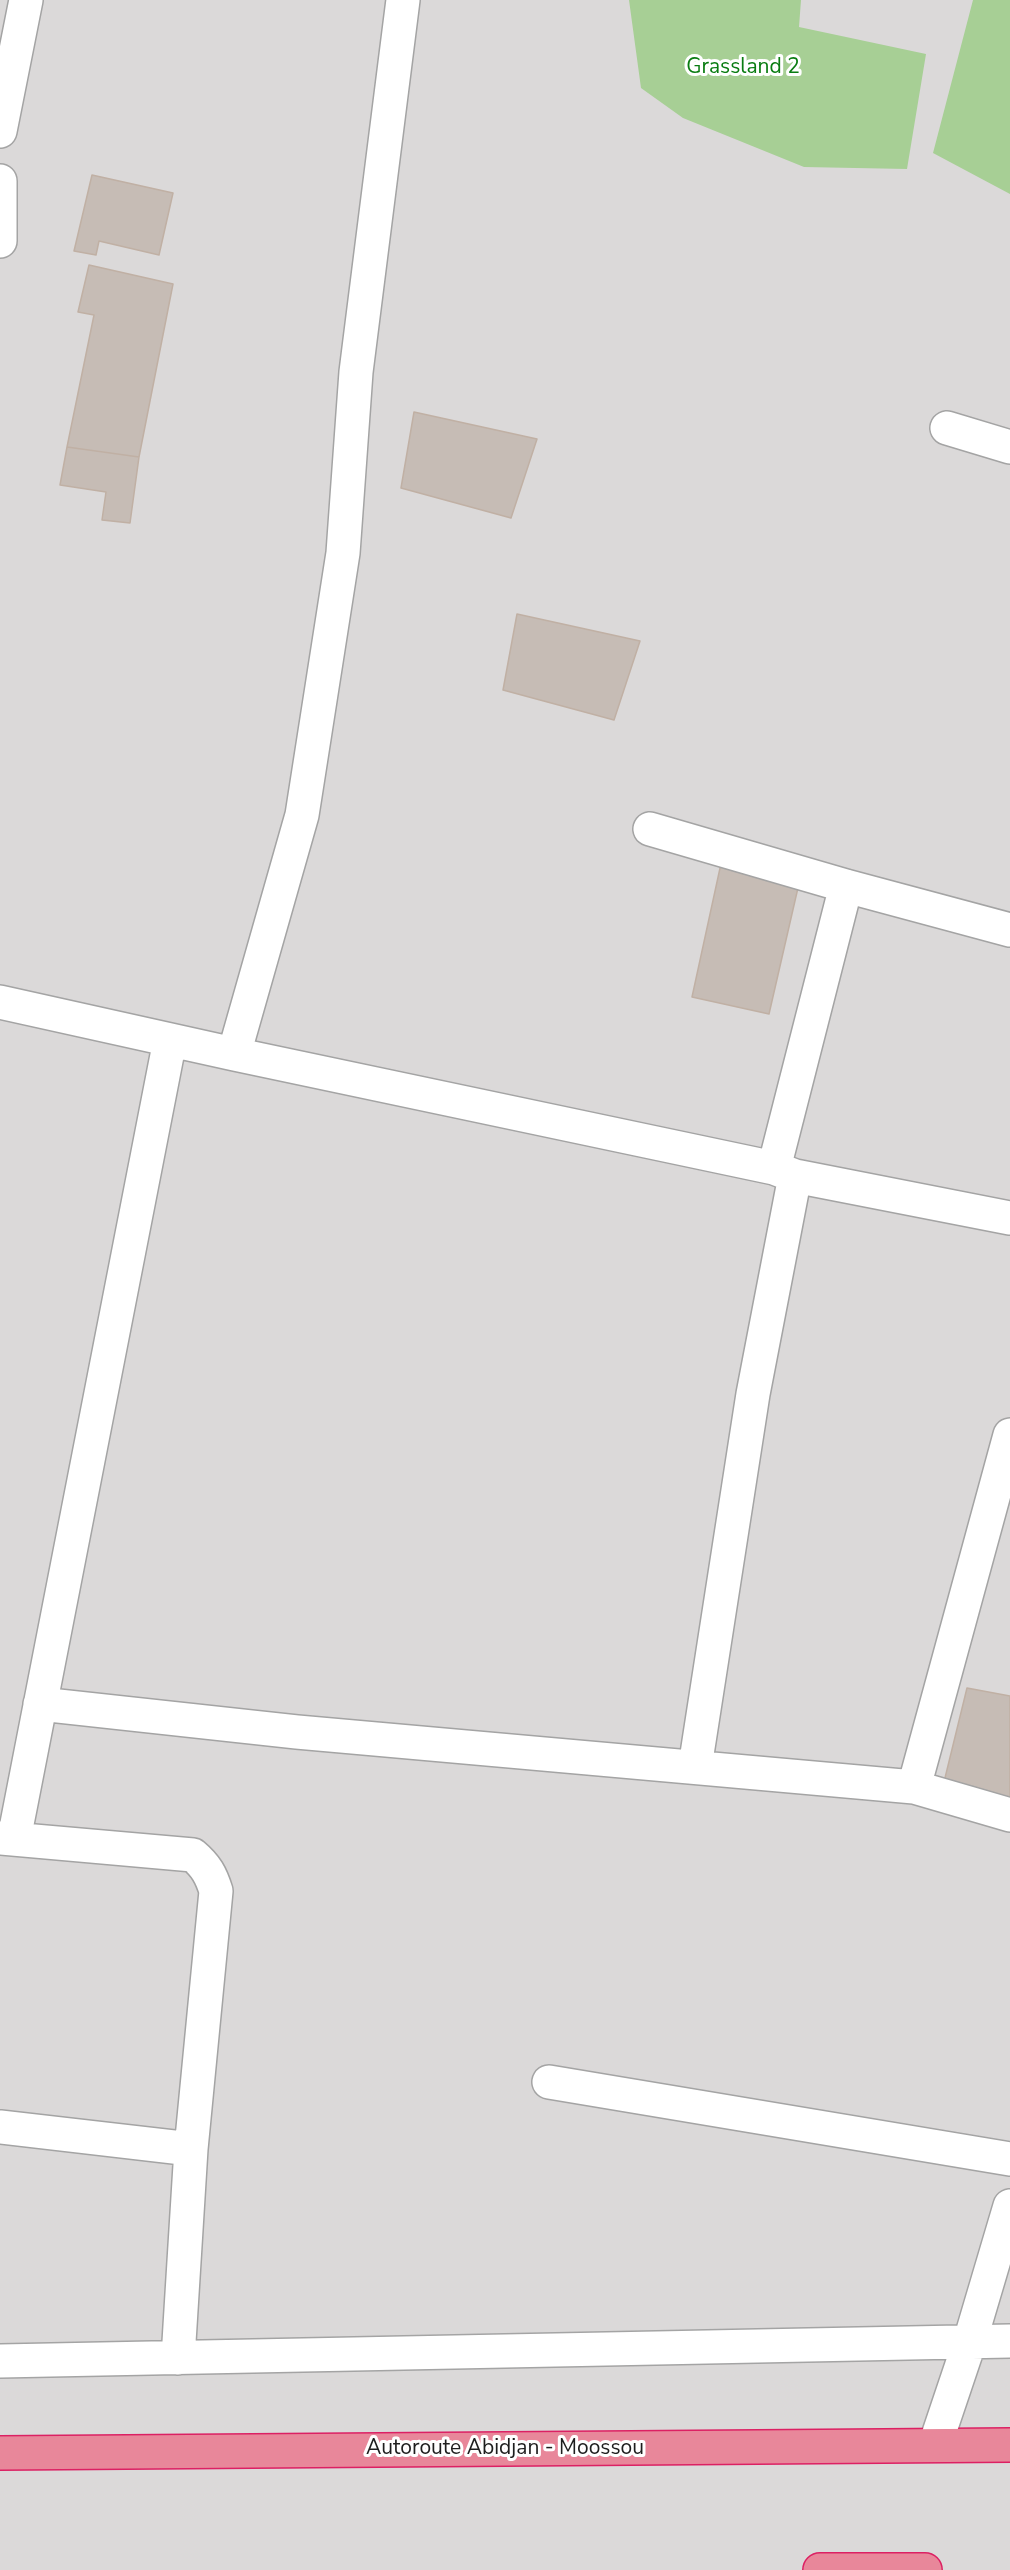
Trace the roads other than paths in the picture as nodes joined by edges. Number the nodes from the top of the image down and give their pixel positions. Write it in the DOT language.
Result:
graph roads {
  1 [pos="26,0"];
  2 [pos="403,0"];
  3 [pos="0,131"];
  4 [pos="0,181"];
  5 [pos="0,241"];
  6 [pos="947,428"];
  7 [pos="1010,447"];
  8 [pos="650,829"];
  9 [pos="846,886"];
  10 [pos="1010,930"];
  11 [pos="0,1002"];
  12 [pos="170,1040"];
  13 [pos="234,1054"];
  14 [pos="784,1172"];
  15 [pos="1010,1218"];
  16 [pos="1010,1435"];
  17 [pos="40,1704"];
  18 [pos="695,1767"];
  19 [pos="914,1787"];
  20 [pos="1010,1815"];
  21 [pos="7,1839"];
  22 [pos="549,2082"];
  23 [pos="0,2127"];
  24 [pos="191,2149"];
  25 [pos="1010,2158"];
  26 [pos="1010,2206"];
  27 [pos="970,2341"];
  28 [pos="1010,2341"];
  29 [pos="178,2358"];
  30 [pos="0,2361"];
  31 [pos="935,2445"];
  32 [pos="1010,2445"];
  33 [pos="0,2453"];
  34 [pos="820,2570"];
  35 [pos="925,2570"];
  1 -- 3 [label="street"];
  2 -- 13 [label="street"];
  4 -- 5 [label="street"];
  6 -- 7 [label="street"];
  8 -- 9 [label="street"];
  9 -- 10 [label="street"];
  9 -- 14 [label="street"];
  11 -- 12 [label="street"];
  12 -- 13 [label="street"];
  12 -- 17 [label="street"];
  13 -- 14 [label="street"];
  14 -- 15 [label="street"];
  14 -- 18 [label="street"];
  16 -- 19 [label="street"];
  17 -- 18 [label="street"];
  17 -- 21 [label="street"];
  18 -- 19 [label="street"];
  19 -- 20 [label="street"];
  21 -- 24 [label="street"];
  22 -- 25 [label="street"];
  23 -- 24 [label="street"];
  24 -- 29 [label="street"];
  26 -- 27 [label="street"];
  27 -- 28 [label="street"];
  27 -- 29 [label="street"];
  27 -- 31 [label="street"];
  29 -- 30 [label="street"];
  31 -- 32 [label="highway, Autoroute Abidjan - Moossou"];
  31 -- 33 [label="highway, Autoroute Abidjan - Moossou"];
  34 -- 35 [label="highway"];
}
